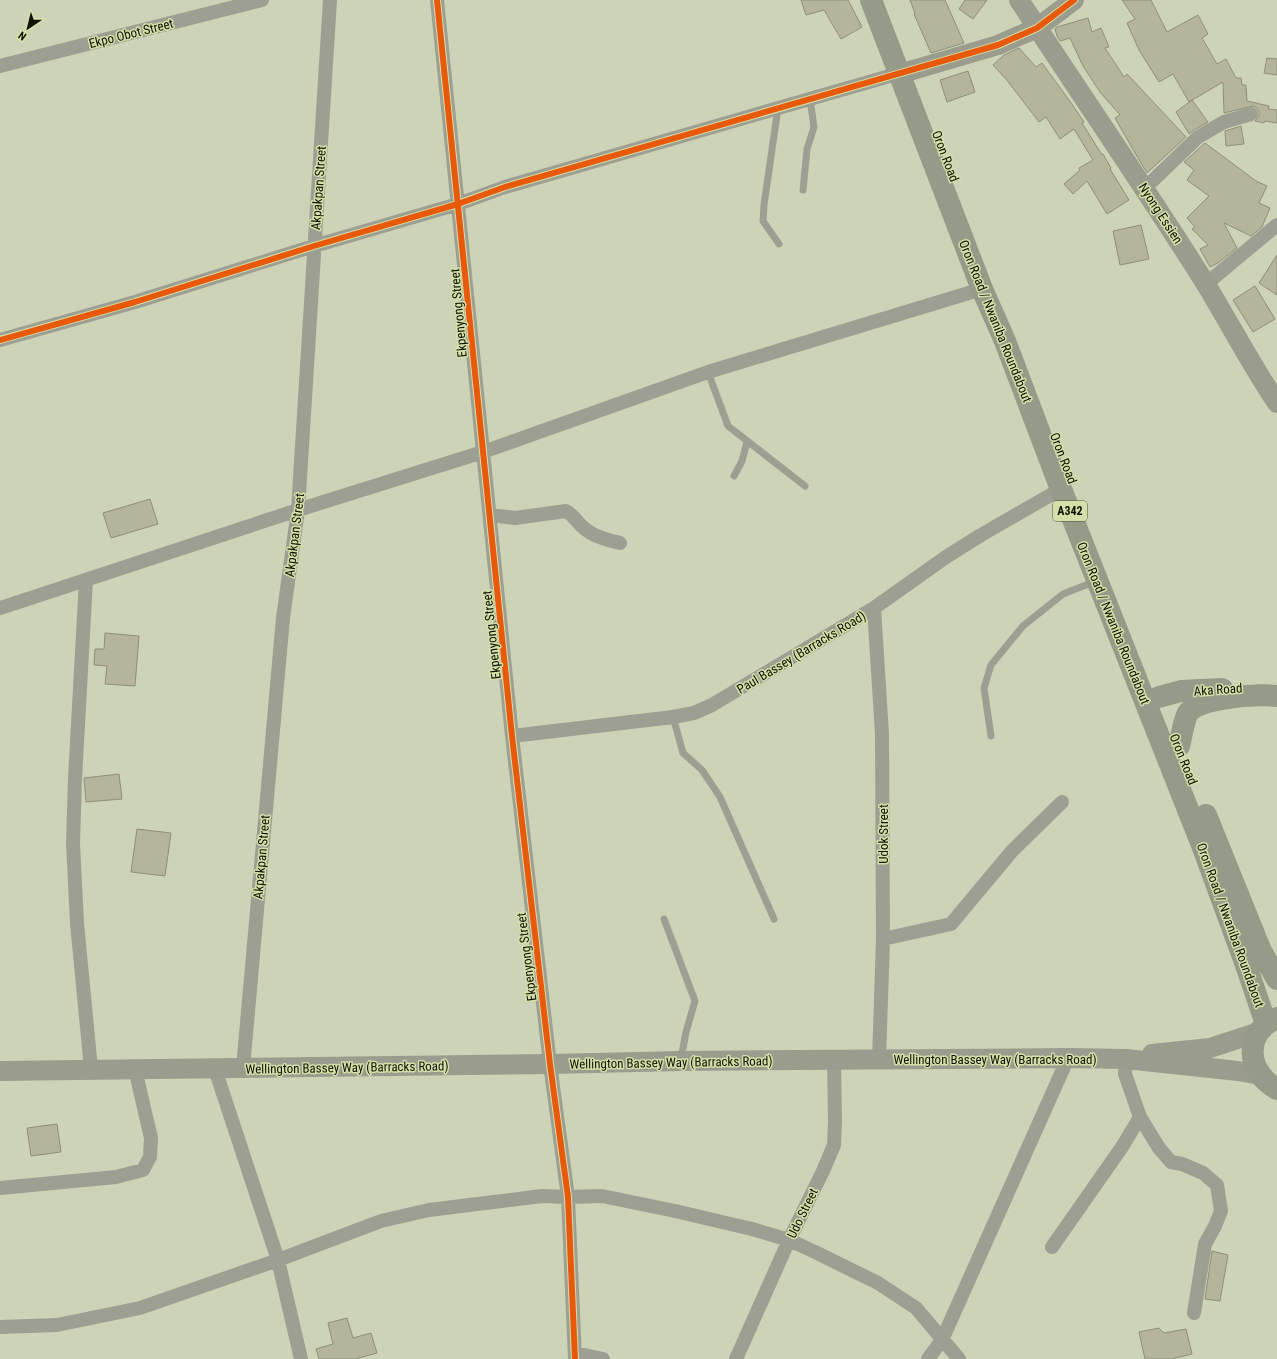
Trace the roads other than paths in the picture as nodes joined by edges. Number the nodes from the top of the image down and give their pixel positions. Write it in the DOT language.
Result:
graph roads {
  1 [pos="262,0"];
  2 [pos="330,0"];
  3 [pos="437,0"];
  4 [pos="871,0"];
  5 [pos="886,0"];
  6 [pos="1019,0"];
  7 [pos="1074,0"];
  8 [pos="1037,28"];
  9 [pos="0,66"];
  10 [pos="907,71"];
  11 [pos="810,99"];
  12 [pos="778,108"];
  13 [pos="1251,114"];
  14 [pos="1145,188"];
  15 [pos="803,190"];
  16 [pos="458,204"];
  17 [pos="1277,225"];
  18 [pos="779,244"];
  19 [pos="314,246"];
  20 [pos="1206,284"];
  21 [pos="982,289"];
  22 [pos="0,340"];
  23 [pos="708,372"];
  24 [pos="1277,403"];
  25 [pos="748,442"];
  26 [pos="483,452"];
  27 [pos="734,476"];
  28 [pos="805,486"];
  29 [pos="1061,489"];
  30 [pos="298,510"];
  31 [pos="490,515"];
  32 [pos="620,543"];
  33 [pos="86,580"];
  34 [pos="1098,580"];
  35 [pos="0,608"];
  36 [pos="874,608"];
  37 [pos="1277,687"];
  38 [pos="1277,696"];
  39 [pos="1159,697"];
  40 [pos="673,717"];
  41 [pos="512,736"];
  42 [pos="991,736"];
  43 [pos="1179,746"];
  44 [pos="1062,802"];
  45 [pos="774,918"];
  46 [pos="664,919"];
  47 [pos="883,939"];
  48 [pos="1277,979"];
  49 [pos="1267,1024"];
  50 [pos="1068,1058"];
  51 [pos="1126,1059"];
  52 [pos="834,1060"];
  53 [pos="879,1060"];
  54 [pos="681,1061"];
  55 [pos="550,1064"];
  56 [pos="243,1068"];
  57 [pos="91,1069"];
  58 [pos="135,1069"];
  59 [pos="215,1069"];
  60 [pos="0,1071"];
  61 [pos="1260,1075"];
  62 [pos="1277,1089"];
  63 [pos="1140,1117"];
  64 [pos="0,1188"];
  65 [pos="568,1197"];
  66 [pos="789,1240"];
  67 [pos="1052,1246"];
  68 [pos="278,1260"];
  69 [pos="1194,1313"];
  70 [pos="0,1327"];
  71 [pos="942,1340"];
  72 [pos="575,1356"];
  73 [pos="301,1359"];
  74 [pos="603,1359"];
  75 [pos="736,1359"];
  76 [pos="928,1359"];
  77 [pos="959,1359"];
  1 -- 9 [label="street, Ekpo Obot Street"];
  2 -- 19 [label="street, Akpakpan Street"];
  3 -- 16 [label="street, Ekpenyong Street"];
  4 -- 10 [label="highway, Oron Road / Nwaniba Roundabout / A342"];
  5 -- 10 [label="highway, Oron Road / A342"];
  6 -- 8 [label="main road, Nyong Essien"];
  7 -- 8 [label="main road"];
  8 -- 10 [label="main road"];
  8 -- 14 [label="main road, Nyong Essien"];
  10 -- 11 [label="street"];
  10 -- 21 [label="highway, Oron Road / Nwaniba Roundabout / A342"];
  10 -- 39 [label="highway, Oron Road / A342"];
  11 -- 12 [label="street"];
  11 -- 15 [label="lane"];
  12 -- 16 [label="street"];
  12 -- 18 [label="lane"];
  13 -- 14 [label="street"];
  14 -- 20 [label="main road, Nyong Essien"];
  16 -- 19 [label="street"];
  16 -- 26 [label="street, Ekpenyong Street"];
  17 -- 20 [label="street"];
  19 -- 22 [label="street"];
  19 -- 30 [label="street, Akpakpan Street"];
  20 -- 24 [label="main road, Nyong Essien"];
  21 -- 23 [label="street"];
  21 -- 29 [label="highway, Oron Road / Nwaniba Roundabout / A342"];
  23 -- 25 [label="lane"];
  23 -- 26 [label="street"];
  25 -- 27 [label="lane"];
  25 -- 28 [label="lane"];
  26 -- 30 [label="street"];
  26 -- 31 [label="street, Ekpenyong Street"];
  29 -- 34 [label="highway, Oron Road / Nwaniba Roundabout / A342"];
  29 -- 36 [label="street, Paul Bassey (Barracks Road)"];
  30 -- 33 [label="street"];
  30 -- 56 [label="street, Akpakpan Street"];
  31 -- 32 [label="street"];
  31 -- 41 [label="street, Ekpenyong Street"];
  33 -- 35 [label="street"];
  33 -- 57 [label="street"];
  34 -- 42 [label="lane"];
  34 -- 49 [label="highway, Oron Road / Nwaniba Roundabout / A342"];
  36 -- 40 [label="street, Paul Bassey (Barracks Road)"];
  36 -- 47 [label="street, Udok Street"];
  37 -- 39 [label="highway, Aka Road"];
  38 -- 43 [label="highway"];
  39 -- 43 [label="highway, Oron Road / A342"];
  40 -- 41 [label="street, Paul Bassey (Barracks Road)"];
  40 -- 45 [label="lane"];
  41 -- 55 [label="street, Ekpenyong Street"];
  43 -- 48 [label="highway, Oron Road / A342"];
  44 -- 47 [label="street"];
  46 -- 54 [label="lane"];
  47 -- 53 [label="street, Udok Street"];
  49 -- 51 [label="main road"];
  49 -- 61 [label="highway"];
  50 -- 51 [label="main road, Wellington Bassey Way (Barracks Road)"];
  50 -- 53 [label="main road, Wellington Bassey Way (Barracks Road)"];
  50 -- 71 [label="street"];
  51 -- 61 [label="main road"];
  51 -- 63 [label="street"];
  52 -- 53 [label="main road, Wellington Bassey Way (Barracks Road)"];
  52 -- 54 [label="main road, Wellington Bassey Way (Barracks Road)"];
  52 -- 66 [label="street, Udo Street"];
  54 -- 55 [label="main road, Wellington Bassey Way (Barracks Road)"];
  55 -- 56 [label="main road, Wellington Bassey Way (Barracks Road)"];
  55 -- 65 [label="street, Ekpenyong Street"];
  56 -- 59 [label="main road, Wellington Bassey Way (Barracks Road)"];
  57 -- 58 [label="main road, Wellington Bassey Way (Barracks Road)"];
  57 -- 60 [label="main road, Wellington Bassey Way (Barracks Road)"];
  58 -- 59 [label="main road, Wellington Bassey Way (Barracks Road)"];
  58 -- 64 [label="street"];
  59 -- 68 [label="street"];
  61 -- 62 [label="highway"];
  63 -- 67 [label="street"];
  63 -- 69 [label="street"];
  65 -- 66 [label="street"];
  65 -- 68 [label="street"];
  65 -- 72 [label="street, Ekpenyong Street"];
  66 -- 71 [label="street"];
  66 -- 75 [label="street, Udo Street"];
  68 -- 70 [label="street"];
  68 -- 73 [label="street"];
  71 -- 76 [label="street"];
  71 -- 77 [label="street"];
  72 -- 74 [label="street"];
}
